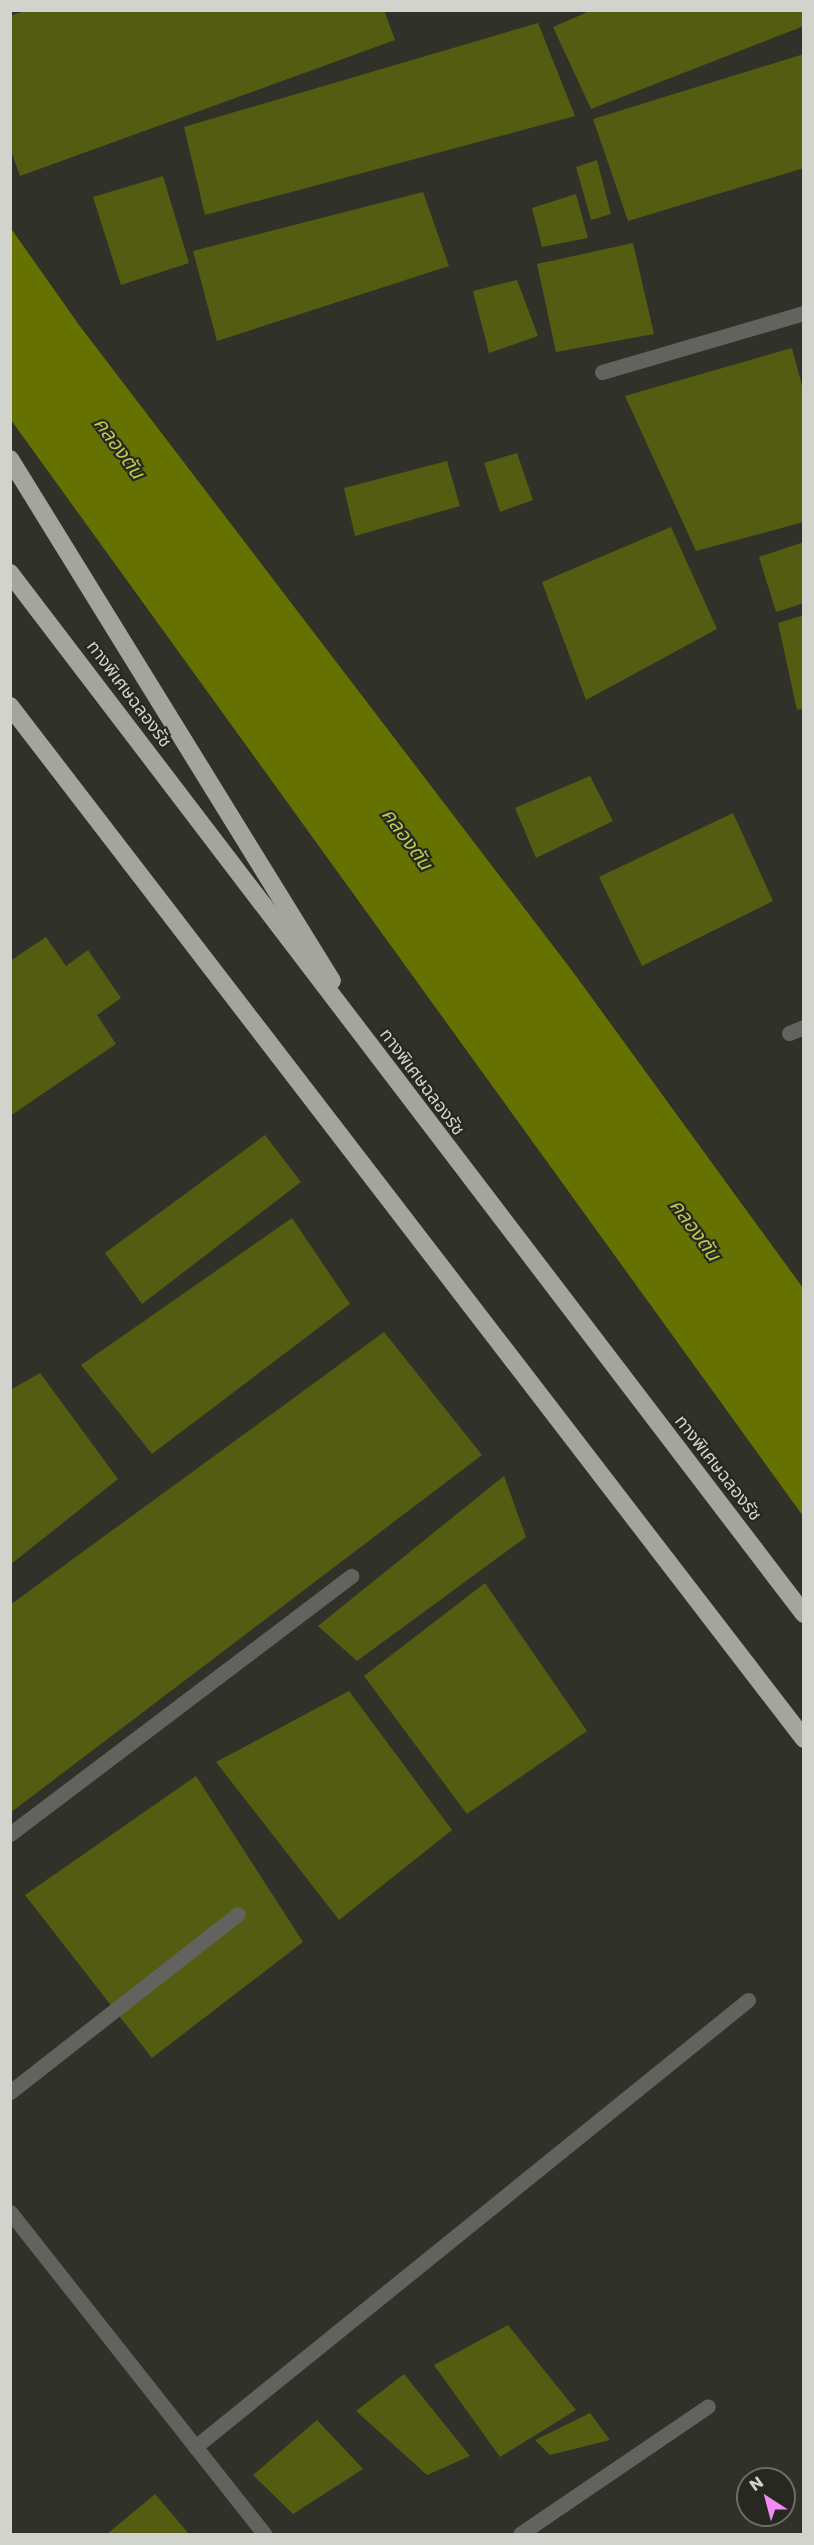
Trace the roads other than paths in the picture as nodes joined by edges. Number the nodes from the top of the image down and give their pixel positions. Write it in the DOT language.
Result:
graph roads {
  1 [pos="804,313"];
  2 [pos="602,372"];
  3 [pos="10,459"];
  4 [pos="10,573"];
  5 [pos="10,706"];
  6 [pos="10,716"];
  7 [pos="38,743"];
  8 [pos="804,1027"];
  9 [pos="789,1033"];
  10 [pos="390,1075"];
  11 [pos="351,1576"];
  12 [pos="804,1614"];
  13 [pos="804,1739"];
  14 [pos="10,1834"];
  15 [pos="238,1914"];
  16 [pos="748,2000"];
  17 [pos="10,2092"];
  18 [pos="10,2212"];
  19 [pos="708,2406"];
  20 [pos="195,2447"];
  21 [pos="264,2535"];
  22 [pos="520,2535"];
  1 -- 2 [label="street"];
  3 -- 10 [label="highway"];
  4 -- 10 [label="highway, ทางพิเศษฉลองรัช"];
  5 -- 7 [label="highway"];
  6 -- 7 [label="highway"];
  7 -- 13 [label="highway"];
  8 -- 9 [label="street"];
  10 -- 12 [label="highway, ทางพิเศษฉลองรัช"];
  11 -- 14 [label="street"];
  15 -- 17 [label="street"];
  16 -- 20 [label="street"];
  18 -- 20 [label="street"];
  19 -- 22 [label="street"];
  20 -- 21 [label="street"];
}
